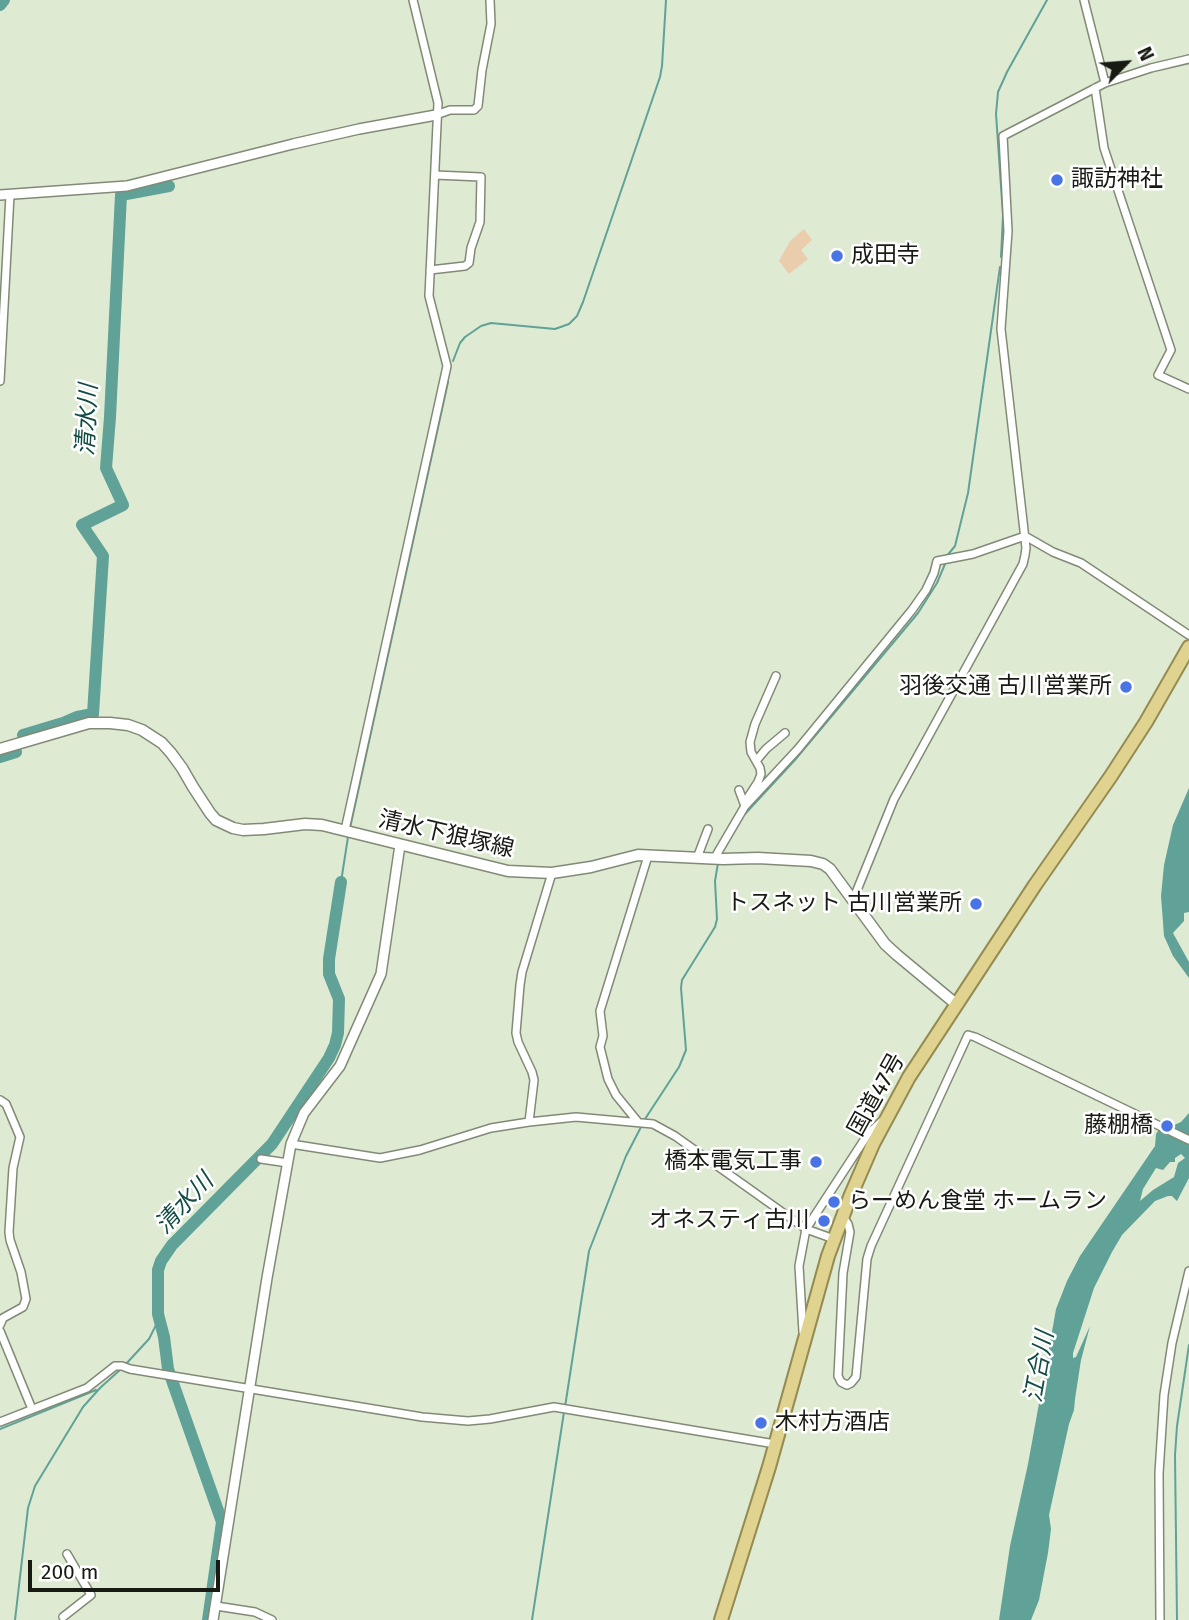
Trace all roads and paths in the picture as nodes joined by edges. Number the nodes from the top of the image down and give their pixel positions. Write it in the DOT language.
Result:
graph roads {
  1 [pos="414,0"];
  2 [pos="490,0"];
  3 [pos="1084,0"];
  4 [pos="1189,59"];
  5 [pos="1105,83"];
  6 [pos="1095,88"];
  7 [pos="436,115"];
  8 [pos="435,175"];
  9 [pos="5,195"];
  10 [pos="430,270"];
  11 [pos="0,381"];
  12 [pos="1189,388"];
  13 [pos="1025,536"];
  14 [pos="1189,635"];
  15 [pos="1189,647"];
  16 [pos="776,676"];
  17 [pos="785,733"];
  18 [pos="0,749"];
  19 [pos="756,761"];
  20 [pos="739,790"];
  21 [pos="745,806"];
  22 [pos="708,829"];
  23 [pos="348,831"];
  24 [pos="400,845"];
  25 [pos="648,856"];
  26 [pos="697,858"];
  27 [pos="718,859"];
  28 [pos="552,873"];
  29 [pos="853,900"];
  30 [pos="956,1004"];
  31 [pos="0,1100"];
  32 [pos="889,1115"];
  33 [pos="529,1122"];
  34 [pos="642,1123"];
  35 [pos="1189,1140"];
  36 [pos="291,1144"];
  37 [pos="261,1159"];
  38 [pos="288,1163"];
  39 [pos="9,1212"];
  40 [pos="0,1213"];
  41 [pos="842,1216"];
  42 [pos="806,1229"];
  43 [pos="834,1238"];
  44 [pos="1189,1270"];
  45 [pos="0,1325"];
  46 [pos="0,1331"];
  47 [pos="804,1339"];
  48 [pos="249,1389"];
  49 [pos="32,1409"];
  50 [pos="0,1423"];
  51 [pos="775,1444"];
  52 [pos="67,1554"];
  53 [pos="216,1606"];
  54 [pos="61,1619"];
  55 [pos="213,1620"];
  56 [pos="272,1620"];
  57 [pos="721,1620"];
  58 [pos="1160,1620"];
  1 -- 7 [label="street"];
  2 -- 7 [label="street"];
  3 -- 5 [label="street"];
  4 -- 5 [label="street"];
  5 -- 6 [label="street"];
  6 -- 12 [label="street"];
  6 -- 13 [label="street"];
  7 -- 8 [label="street"];
  7 -- 9 [label="street"];
  8 -- 10 [label="street"];
  8 -- 10 [label="street"];
  9 -- 11 [label="street"];
  10 -- 23 [label="street"];
  13 -- 14 [label="street"];
  13 -- 21 [label="street"];
  13 -- 29 [label="street"];
  15 -- 30 [label="highway, 国道47号"];
  16 -- 19 [label="street"];
  17 -- 19 [label="street"];
  18 -- 23 [label="main road, 清水下狼塚線"];
  19 -- 21 [label="street"];
  20 -- 21 [label="street"];
  21 -- 27 [label="street"];
  22 -- 26 [label="street"];
  23 -- 24 [label="main road, 清水下狼塚線"];
  24 -- 28 [label="main road, 清水下狼塚線"];
  24 -- 36 [label="street"];
  25 -- 26 [label="main road, 清水下狼塚線"];
  25 -- 28 [label="main road, 清水下狼塚線"];
  25 -- 34 [label="street"];
  26 -- 27 [label="main road, 清水下狼塚線"];
  27 -- 29 [label="main road, 清水下狼塚線"];
  28 -- 33 [label="street"];
  29 -- 30 [label="main road, 清水下狼塚線"];
  30 -- 32 [label="highway, 国道47号"];
  31 -- 39 [label="street"];
  32 -- 41 [label="highway, 国道47号"];
  32 -- 42 [label="street"];
  33 -- 34 [label="street"];
  33 -- 36 [label="street"];
  34 -- 42 [label="street"];
  35 -- 41 [label="street"];
  36 -- 38 [label="street"];
  37 -- 38 [label="street"];
  38 -- 48 [label="street"];
  39 -- 40 [label="street"];
  39 -- 45 [label="street"];
  41 -- 43 [label="highway, 国道47号"];
  42 -- 43 [label="street"];
  42 -- 47 [label="street"];
  43 -- 47 [label="highway, 国道47号"];
  44 -- 58 [label="street"];
  46 -- 49 [label="street"];
  47 -- 51 [label="highway, 国道47号"];
  48 -- 49 [label="street"];
  48 -- 51 [label="street"];
  48 -- 53 [label="street"];
  49 -- 50 [label="street"];
  51 -- 57 [label="highway, 国道47号"];
  52 -- 54 [label="street"];
  53 -- 55 [label="street"];
  53 -- 56 [label="street"];
}
